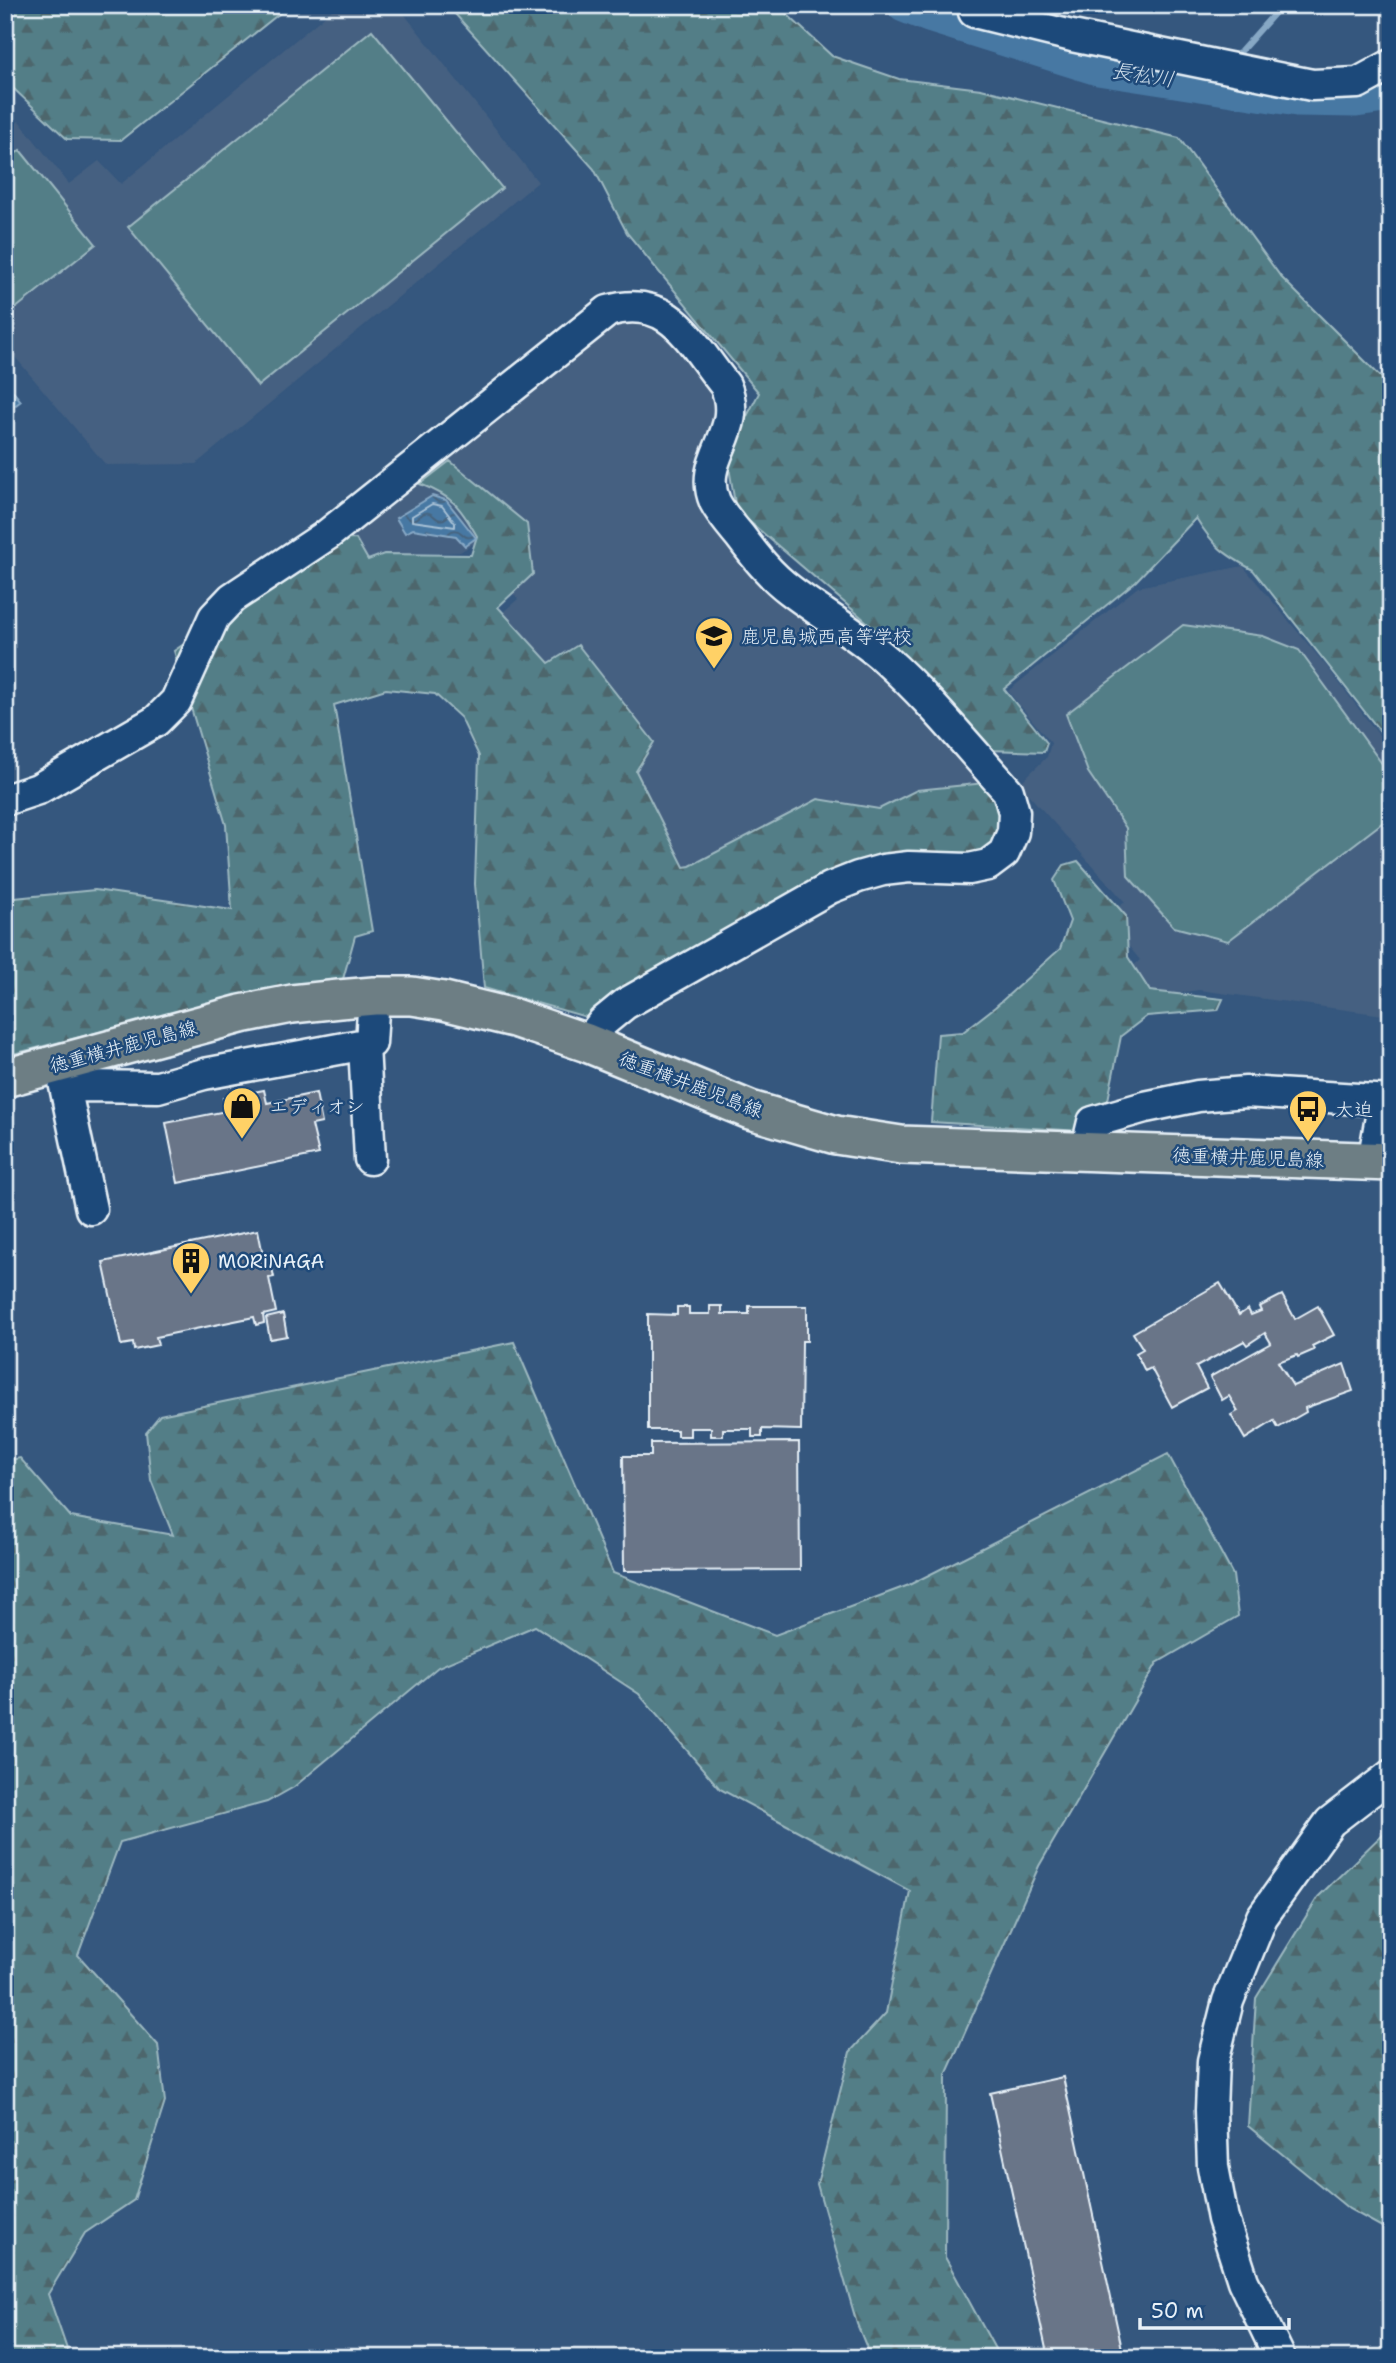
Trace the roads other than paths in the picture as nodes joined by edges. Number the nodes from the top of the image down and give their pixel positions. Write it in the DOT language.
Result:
graph roads {
  1 [pos="974,12"];
  2 [pos="1391,65"];
  3 [pos="5,800"];
  4 [pos="374,996"];
  5 [pos="587,1043"];
  6 [pos="364,1045"];
  7 [pos="68,1061"];
  8 [pos="5,1078"];
  9 [pos="1387,1100"];
  10 [pos="1086,1151"];
  11 [pos="370,1158"];
  12 [pos="1382,1162"];
  13 [pos="92,1209"];
  14 [pos="1391,1775"];
  15 [pos="1280,2358"];
  1 -- 2 [label="street"];
  3 -- 5 [label="street"];
  4 -- 5 [label="main road, 徳重横井鹿児島線"];
  4 -- 6 [label="street"];
  4 -- 7 [label="main road, 徳重横井鹿児島線"];
  5 -- 10 [label="main road, 徳重横井鹿児島線"];
  6 -- 7 [label="street"];
  6 -- 11 [label="street"];
  7 -- 8 [label="main road, 徳重横井鹿児島線"];
  7 -- 13 [label="street"];
  9 -- 10 [label="street"];
  9 -- 12 [label="street"];
  10 -- 12 [label="main road, 徳重横井鹿児島線"];
  14 -- 15 [label="street"];
}
